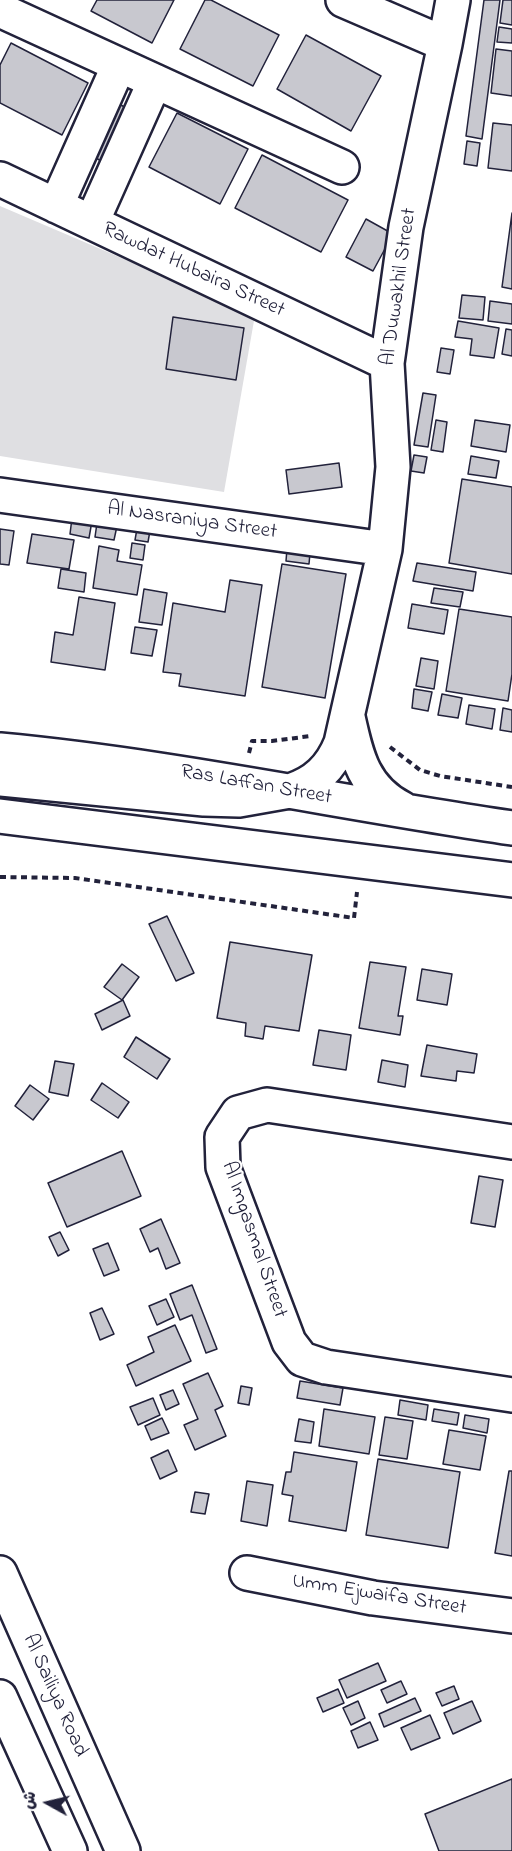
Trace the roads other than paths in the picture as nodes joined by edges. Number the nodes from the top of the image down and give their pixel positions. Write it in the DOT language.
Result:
graph roads {
  1 [pos="343,0"];
  2 [pos="453,0"];
  3 [pos="0,10"];
  4 [pos="445,44"];
  5 [pos="119,65"];
  6 [pos="155,81"];
  7 [pos="342,167"];
  8 [pos="0,179"];
  9 [pos="56,206"];
  10 [pos="92,222"];
  11 [pos="387,363"];
  12 [pos="0,495"];
  13 [pos="385,549"];
  14 [pos="348,717"];
  15 [pos="0,750"];
  16 [pos="0,779"];
  17 [pos="290,791"];
  18 [pos="410,813"];
  19 [pos="0,816"];
  20 [pos="512,828"];
  21 [pos="512,880"];
  22 [pos="512,1142"];
  23 [pos="512,1395"];
  24 [pos="247,1573"];
  25 [pos="0,1574"];
  26 [pos="512,1616"];
  27 [pos="0,1697"];
  28 [pos="70,1851"];
  29 [pos="123,1851"];
  1 -- 4 [label="street"];
  2 -- 4 [label="street, Al Duwakhil Street"];
  3 -- 5 [label="street"];
  4 -- 11 [label="street, Al Duwakhil Street"];
  5 -- 6 [label="street"];
  5 -- 9 [label="street"];
  6 -- 7 [label="street"];
  6 -- 10 [label="street"];
  8 -- 9 [label="street, Rawdat Hubaira Street"];
  9 -- 10 [label="street, Rawdat Hubaira Street"];
  10 -- 11 [label="street, Rawdat Hubaira Street"];
  11 -- 13 [label="street, Al Duwakhil Street"];
  12 -- 13 [label="street, Al Nasraniya Street"];
  13 -- 14 [label="street, Al Duwakhil Street"];
  14 -- 17 [label="street, Al Duwakhil Street"];
  14 -- 18 [label="street, Al Duwakhil Street"];
  15 -- 17 [label="street, Ras Laffan Street"];
  16 -- 17 [label="street"];
  17 -- 18 [label="street, Ras Laffan Street"];
  18 -- 20 [label="street, Ras Laffan Street"];
  19 -- 21 [label="street"];
  22 -- 23 [label="street, Al Imgasmal Street"];
  24 -- 26 [label="street, Umm Ejwaifa Street"];
  25 -- 29 [label="street, Al Sailiya Road"];
  27 -- 28 [label="street"];
}
